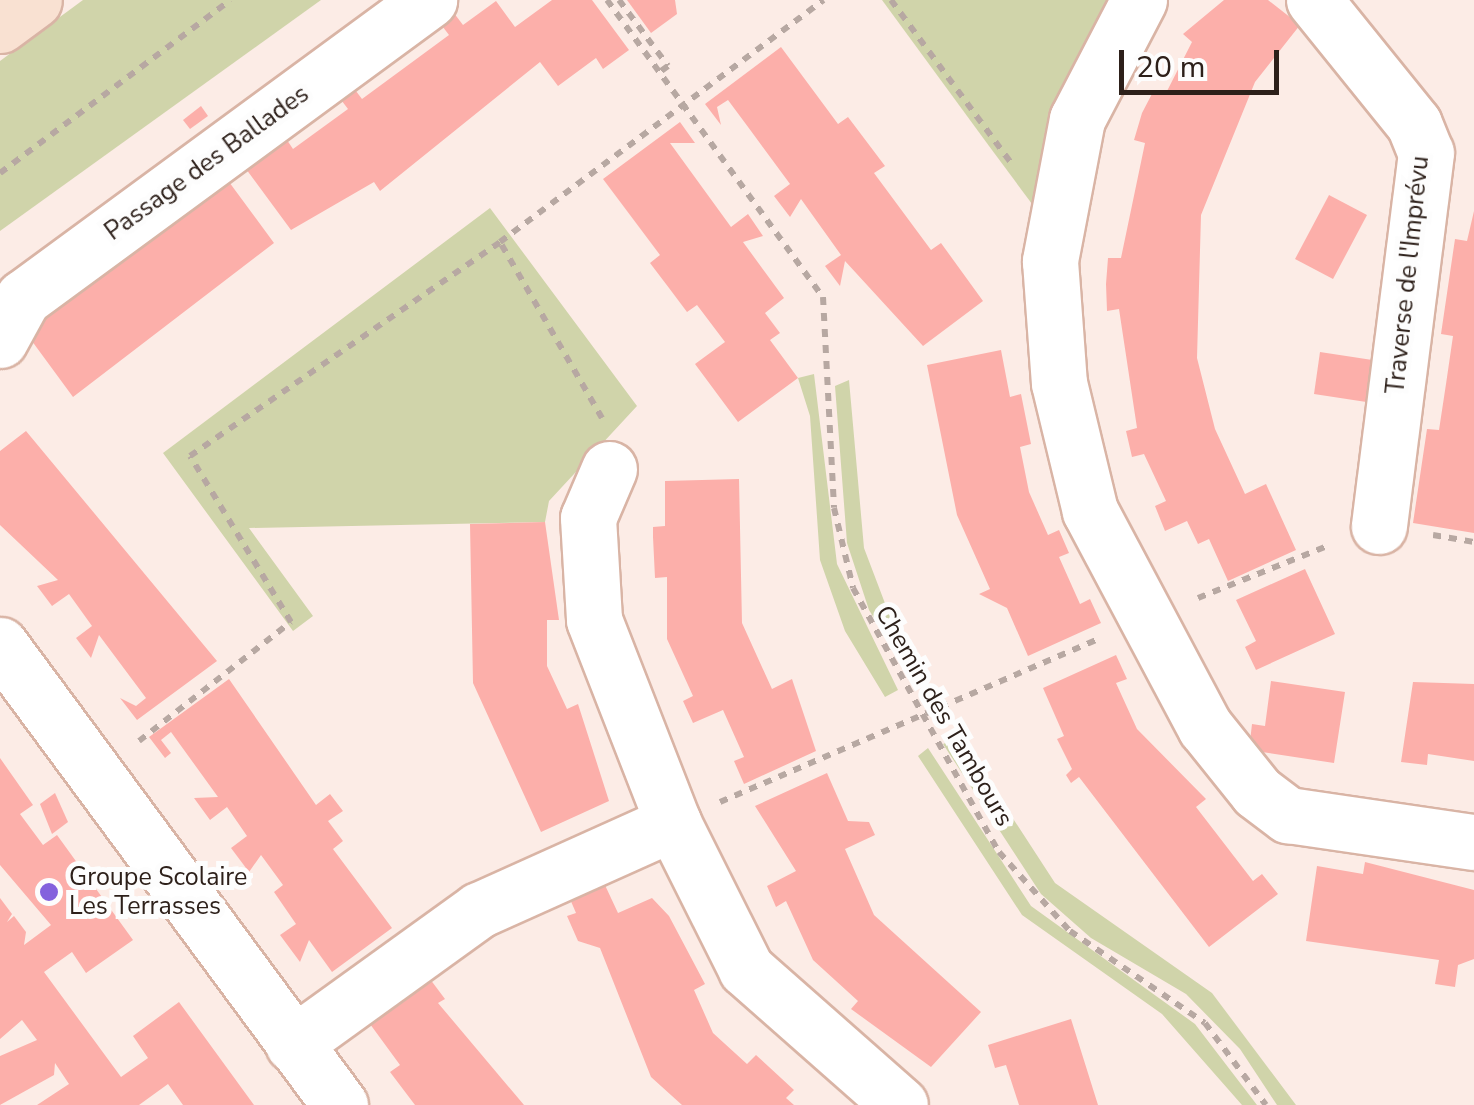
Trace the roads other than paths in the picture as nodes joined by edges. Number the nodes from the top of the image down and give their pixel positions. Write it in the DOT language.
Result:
graph roads {
  1 [pos="34,0"];
  2 [pos="429,0"];
  3 [pos="1139,0"];
  4 [pos="1314,0"];
  5 [pos="0,25"];
  6 [pos="0,340"];
  7 [pos="609,469"];
  8 [pos="1379,526"];
  9 [pos="0,646"];
  10 [pos="673,822"];
  11 [pos="1474,842"];
  12 [pos="293,1044"];
  13 [pos="340,1105"];
  14 [pos="900,1105"];
  1 -- 5 [label="main road"];
  2 -- 6 [label="street, Passage des Ballades"];
  3 -- 11 [label="street"];
  4 -- 8 [label="street, Traverse de l'Imprévu"];
  7 -- 10 [label="street"];
  9 -- 12 [label="street"];
  10 -- 12 [label="street"];
  10 -- 14 [label="street"];
  12 -- 13 [label="street"];
}
